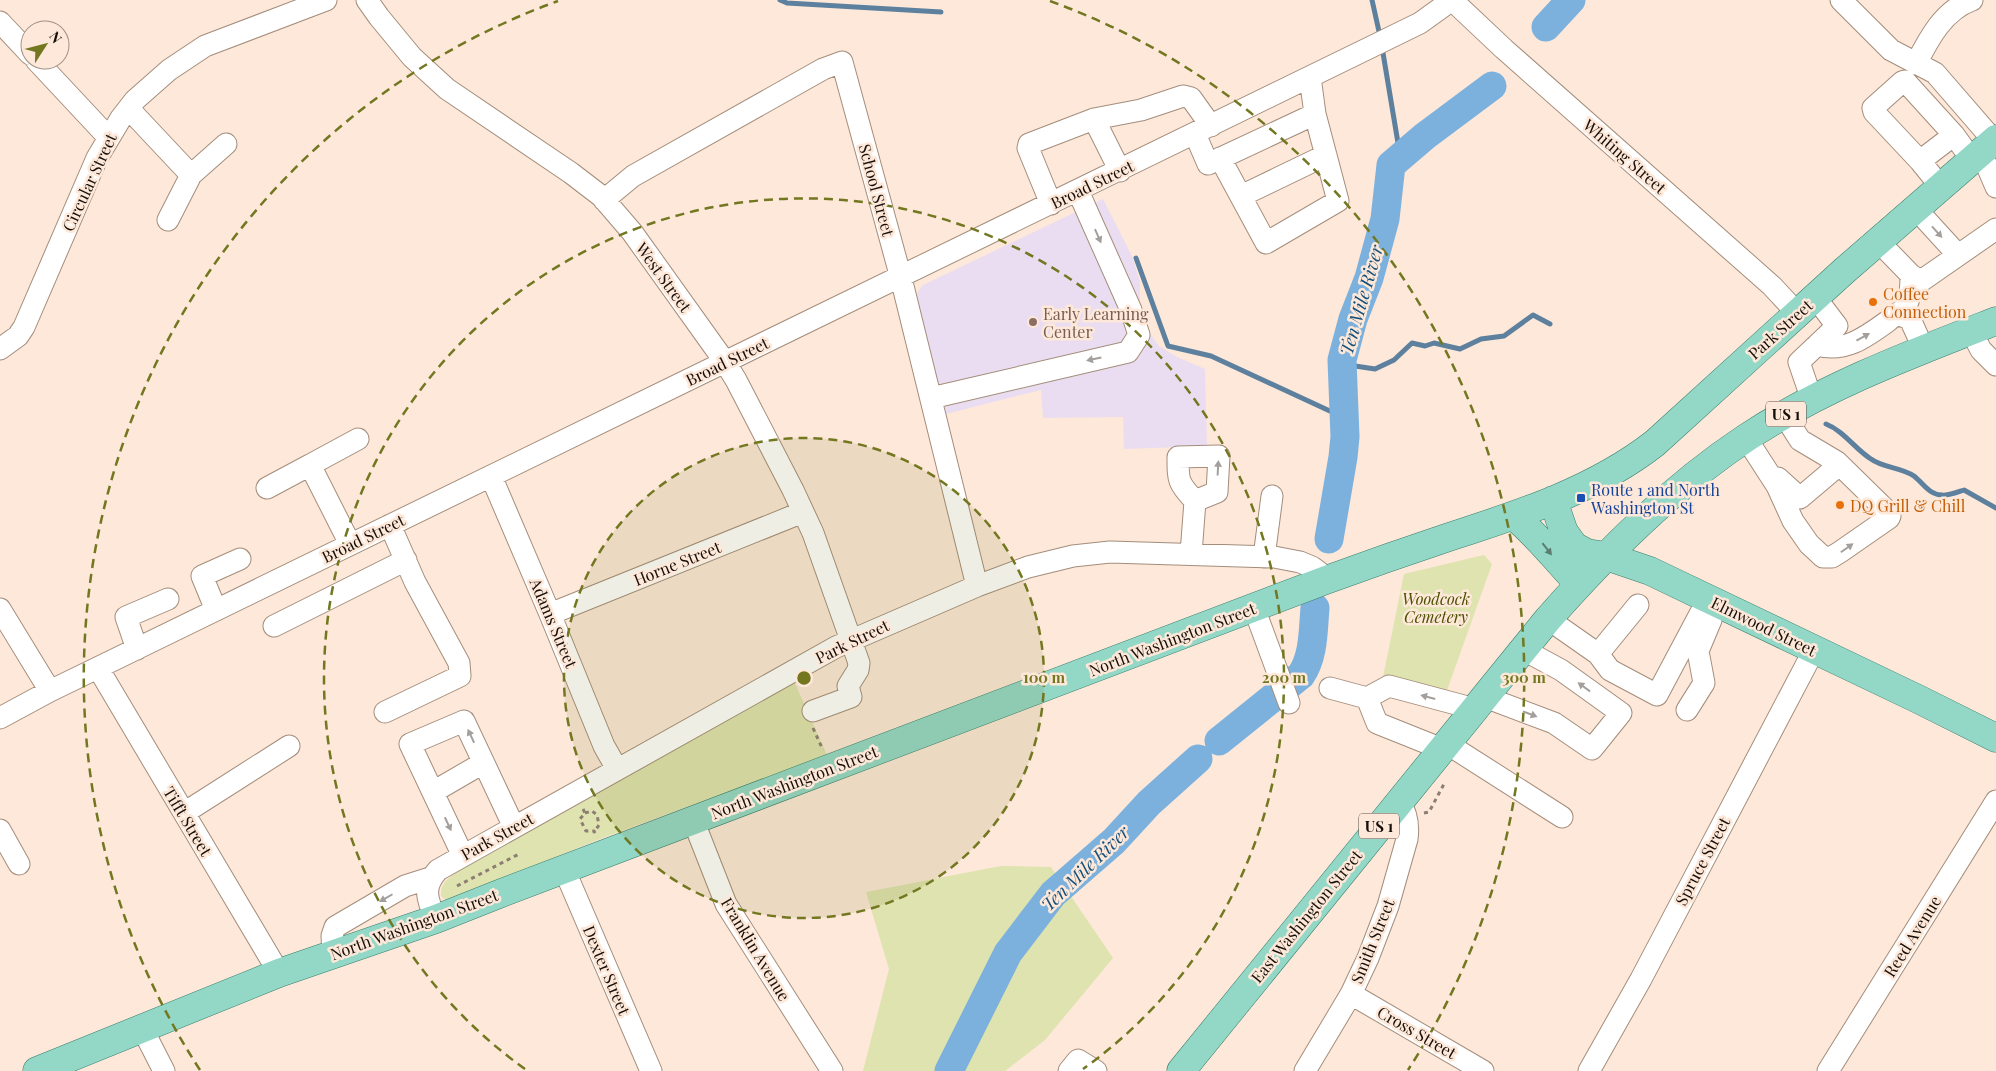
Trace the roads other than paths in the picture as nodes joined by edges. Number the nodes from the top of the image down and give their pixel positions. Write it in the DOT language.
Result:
graph roads {
  1 [pos="326,0"];
  2 [pos="367,0"];
  3 [pos="1841,0"];
  4 [pos="1972,0"];
  5 [pos="1456,2"];
  6 [pos="0,22"];
  7 [pos="20,43"];
  8 [pos="1916,64"];
  9 [pos="45,70"];
  10 [pos="1310,77"];
  11 [pos="129,109"];
  12 [pos="1315,114"];
  13 [pos="1094,119"];
  14 [pos="1203,130"];
  15 [pos="1954,135"];
  16 [pos="108,137"];
  17 [pos="226,144"];
  18 [pos="1986,148"];
  19 [pos="1326,155"];
  20 [pos="1220,158"];
  21 [pos="1920,161"];
  22 [pos="1120,171"];
  23 [pos="192,175"];
  24 [pos="1941,187"];
  25 [pos="1996,187"];
  26 [pos="1078,191"];
  27 [pos="1241,196"];
  28 [pos="604,200"];
  29 [pos="1051,204"];
  30 [pos="1916,208"];
  31 [pos="168,220"];
  32 [pos="1996,229"];
  33 [pos="1878,241"];
  34 [pos="1958,256"];
  35 [pos="901,278"];
  36 [pos="1916,278"];
  37 [pos="1806,305"];
  38 [pos="1897,314"];
  39 [pos="1984,326"];
  40 [pos="1817,345"];
  41 [pos="0,349"];
  42 [pos="1924,350"];
  43 [pos="725,362"];
  44 [pos="1996,366"];
  45 [pos="931,398"];
  46 [pos="1812,400"];
  47 [pos="1784,415"];
  48 [pos="1746,438"];
  49 [pos="358,439"];
  50 [pos="310,465"];
  51 [pos="1764,465"];
  52 [pos="1837,466"];
  53 [pos="491,476"];
  54 [pos="267,488"];
  55 [pos="1272,496"];
  56 [pos="1553,500"];
  57 [pos="1195,501"];
  58 [pos="803,512"];
  59 [pos="1514,516"];
  60 [pos="390,525"];
  61 [pos="350,544"];
  62 [pos="1191,554"];
  63 [pos="1264,556"];
  64 [pos="1606,556"];
  65 [pos="240,559"];
  66 [pos="406,560"];
  67 [pos="1326,580"];
  68 [pos="1579,584"];
  69 [pos="977,586"];
  70 [pos="168,599"];
  71 [pos="1713,601"];
  72 [pos="1638,605"];
  73 [pos="1254,608"];
  74 [pos="0,609"];
  75 [pos="216,610"];
  76 [pos="550,614"];
  77 [pos="1548,619"];
  78 [pos="274,626"];
  79 [pos="851,639"];
  80 [pos="137,649"];
  81 [pos="1524,650"];
  82 [pos="1814,650"];
  83 [pos="1598,654"];
  84 [pos="98,668"];
  85 [pos="1330,688"];
  86 [pos="50,691"];
  87 [pos="1367,698"];
  88 [pos="1289,703"];
  89 [pos="1480,703"];
  90 [pos="1687,710"];
  91 [pos="385,712"];
  92 [pos="813,712"];
  93 [pos="0,718"];
  94 [pos="1996,738"];
  95 [pos="289,746"];
  96 [pos="1444,746"];
  97 [pos="484,763"];
  98 [pos="617,769"];
  99 [pos="433,792"];
  100 [pos="1399,801"];
  101 [pos="1996,801"];
  102 [pos="184,813"];
  103 [pos="1562,817"];
  104 [pos="693,820"];
  105 [pos="514,827"];
  106 [pos="0,830"];
  107 [pos="463,856"];
  108 [pos="20,864"];
  109 [pos="564,869"];
  110 [pos="430,878"];
  111 [pos="436,919"];
  112 [pos="333,954"];
  113 [pos="279,974"];
  114 [pos="1351,994"];
  115 [pos="142,1028"];
  116 [pos="37,1071"];
  117 [pos="164,1071"];
  118 [pos="651,1071"];
  119 [pos="832,1071"];
  120 [pos="1069,1071"];
  121 [pos="1096,1071"];
  122 [pos="1181,1071"];
  123 [pos="1305,1071"];
  124 [pos="1483,1071"];
  125 [pos="1589,1071"];
  126 [pos="1828,1071"];
  1 -- 11 [label="street, Circular Street"];
  2 -- 28 [label="street, West Street"];
  3 -- 8 [label="street"];
  4 -- 8 [label="street"];
  5 -- 10 [label="street, Broad Street"];
  5 -- 37 [label="street, Whiting Street"];
  6 -- 7 [label="street"];
  8 -- 18 [label="street"];
  9 -- 16 [label="street"];
  10 -- 12 [label="street"];
  10 -- 14 [label="street, Broad Street"];
  11 -- 16 [label="street, Circular Street"];
  11 -- 23 [label="street"];
  12 -- 19 [label="street"];
  12 -- 20 [label="street"];
  13 -- 14 [label="street"];
  13 -- 22 [label="street"];
  13 -- 29 [label="street"];
  14 -- 20 [label="street"];
  14 -- 22 [label="street, Broad Street"];
  15 -- 18 [label="street"];
  15 -- 21 [label="street"];
  15 -- 21 [label="street"];
  16 -- 41 [label="street, Circular Street"];
  17 -- 23 [label="street"];
  18 -- 24 [label="main road, Park Street"];
  18 -- 25 [label="street"];
  19 -- 27 [label="street"];
  19 -- 27 [label="street"];
  20 -- 27 [label="street"];
  21 -- 24 [label="street"];
  22 -- 26 [label="street, Broad Street"];
  23 -- 31 [label="street"];
  24 -- 30 [label="main road, Park Street"];
  26 -- 29 [label="street, Broad Street"];
  26 -- 45 [label="street, one-way"];
  28 -- 35 [label="street, School Street"];
  28 -- 43 [label="street, West Street"];
  29 -- 35 [label="street, Broad Street"];
  30 -- 33 [label="main road, Park Street"];
  30 -- 34 [label="street, one-way"];
  32 -- 34 [label="street"];
  33 -- 36 [label="street"];
  33 -- 37 [label="main road, Park Street"];
  34 -- 36 [label="street"];
  35 -- 43 [label="street, Broad Street"];
  35 -- 45 [label="street, School Street"];
  36 -- 38 [label="street"];
  37 -- 40 [label="street, Whiting Street"];
  37 -- 56 [label="main road, Park Street"];
  40 -- 38 [label="street, one-way"];
  38 -- 42 [label="street"];
  39 -- 42 [label="main road, US 1"];
  39 -- 44 [label="street"];
  40 -- 46 [label="street"];
  42 -- 46 [label="main road, US 1"];
  43 -- 53 [label="street, Broad Street"];
  43 -- 58 [label="street, West Street"];
  45 -- 69 [label="street, School Street"];
  46 -- 47 [label="main road, US 1"];
  47 -- 48 [label="main road, US 1"];
  47 -- 52 [label="street"];
  48 -- 51 [label="street"];
  48 -- 64 [label="main road, US 1"];
  49 -- 50 [label="street"];
  50 -- 54 [label="street"];
  50 -- 61 [label="street"];
  51 -- 52 [label="street"];
  51 -- 52 [label="street, one-way"];
  53 -- 60 [label="street, Broad Street"];
  53 -- 76 [label="street, Adams Street"];
  55 -- 63 [label="street"];
  56 -- 59 [label="main road, North Washington Street"];
  56 -- 64 [label="main road, Elmwood Street"];
  57 -- 62 [label="street"];
  58 -- 76 [label="street, Horne Street"];
  58 -- 79 [label="street, West Street"];
  59 -- 67 [label="main road, North Washington Street"];
  59 -- 68 [label="main road, one-way"];
  60 -- 61 [label="street, Broad Street"];
  60 -- 66 [label="street"];
  61 -- 75 [label="street, Broad Street"];
  62 -- 63 [label="street, Park Street"];
  62 -- 69 [label="street, Park Street"];
  63 -- 67 [label="street, Park Street"];
  64 -- 68 [label="main road, East Washington Street / US 1"];
  64 -- 71 [label="main road, Elmwood Street"];
  65 -- 75 [label="street"];
  66 -- 78 [label="street"];
  66 -- 91 [label="street"];
  67 -- 73 [label="main road, North Washington Street"];
  68 -- 77 [label="main road, East Washington Street / US 1"];
  69 -- 79 [label="street, Park Street"];
  70 -- 80 [label="street"];
  71 -- 82 [label="main road, Elmwood Street"];
  71 -- 83 [label="street"];
  71 -- 90 [label="street"];
  72 -- 83 [label="street"];
  73 -- 88 [label="street"];
  73 -- 104 [label="main road, North Washington Street"];
  74 -- 86 [label="street"];
  75 -- 80 [label="street, Broad Street"];
  76 -- 98 [label="street, Adams Street"];
  77 -- 81 [label="main road, East Washington Street / US 1"];
  77 -- 83 [label="street"];
  79 -- 92 [label="street, West Street"];
  79 -- 98 [label="street, Park Street"];
  80 -- 84 [label="street, Broad Street"];
  81 -- 89 [label="main road, East Washington Street / US 1"];
  89 -- 81 [label="street, one-way"];
  82 -- 94 [label="main road, Elmwood Street"];
  82 -- 125 [label="street, Spruce Street"];
  84 -- 86 [label="street, Broad Street"];
  84 -- 102 [label="street, Tifft Street"];
  85 -- 87 [label="street"];
  86 -- 93 [label="street, Broad Street"];
  89 -- 87 [label="street, one-way"];
  87 -- 96 [label="street"];
  89 -- 96 [label="main road, East Washington Street / US 1"];
  95 -- 102 [label="street"];
  96 -- 100 [label="main road, East Washington Street / US 1"];
  96 -- 103 [label="street"];
  97 -- 99 [label="street"];
  97 -- 99 [label="street, one-way"];
  97 -- 105 [label="street"];
  98 -- 105 [label="street, Park Street"];
  99 -- 107 [label="street, one-way"];
  100 -- 114 [label="street, Smith Street"];
  100 -- 122 [label="main road, East Washington Street / US 1"];
  101 -- 126 [label="street, Reed Avenue"];
  102 -- 113 [label="street, Tifft Street"];
  104 -- 109 [label="main road, North Washington Street"];
  104 -- 119 [label="street, Franklin Avenue"];
  105 -- 107 [label="street, Park Street"];
  106 -- 108 [label="street"];
  107 -- 110 [label="street, Park Street"];
  109 -- 111 [label="main road, North Washington Street"];
  109 -- 118 [label="street, Dexter Street"];
  110 -- 111 [label="street"];
  110 -- 112 [label="street, Park Street, one-way"];
  111 -- 112 [label="main road, North Washington Street"];
  112 -- 113 [label="main road, North Washington Street"];
  113 -- 115 [label="main road, North Washington Street"];
  114 -- 123 [label="street, Smith Street"];
  114 -- 124 [label="street, Cross Street"];
  115 -- 116 [label="main road, North Washington Street"];
  115 -- 117 [label="street"];
  120 -- 121 [label="street"];
}
